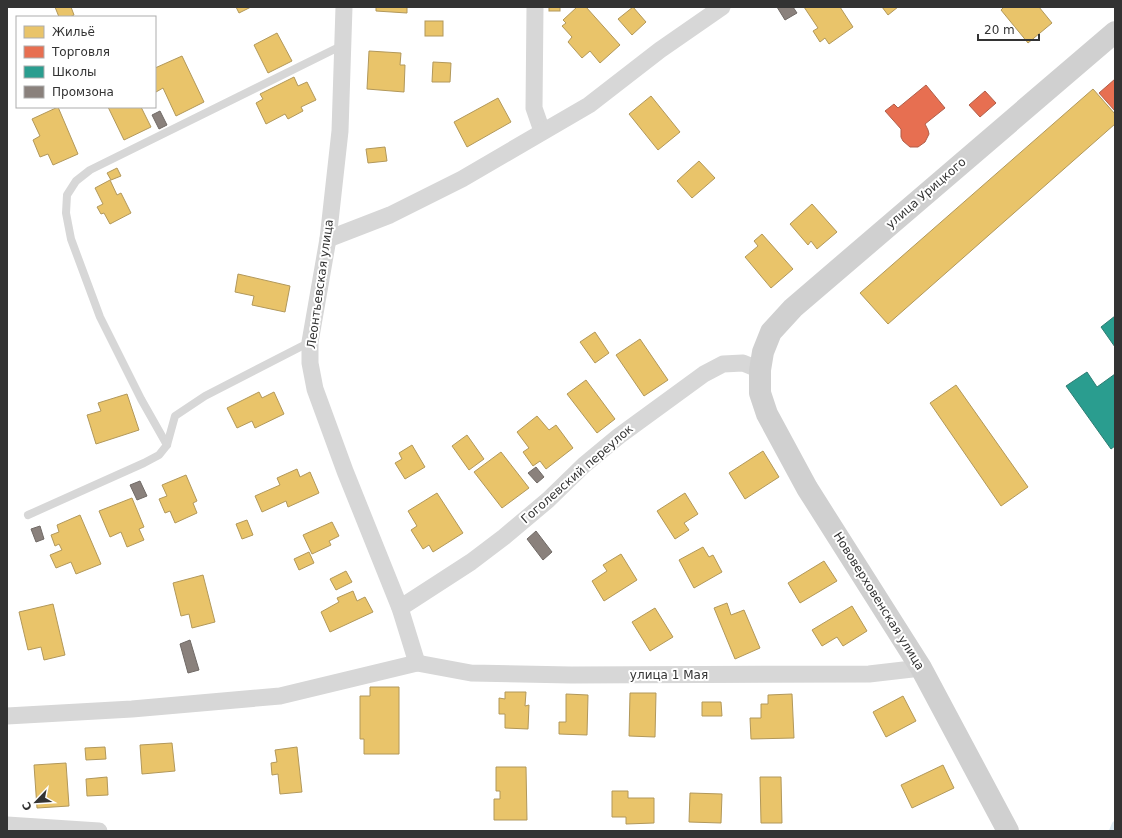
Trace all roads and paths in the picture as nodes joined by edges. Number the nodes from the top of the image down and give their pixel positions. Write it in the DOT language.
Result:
graph roads {
  1 [pos="344,7"];
  2 [pos="535,7"];
  3 [pos="722,7"];
  4 [pos="1115,32"];
  5 [pos="343,44"];
  6 [pos="542,131"];
  7 [pos="328,239"];
  8 [pos="310,342"];
  9 [pos="760,370"];
  10 [pos="167,445"];
  11 [pos="28,515"];
  12 [pos="400,608"];
  13 [pos="417,663"];
  14 [pos="921,668"];
  15 [pos="7,716"];
  16 [pos="7,825"];
  17 [pos="99,831"];
  18 [pos="1008,831"];
  1 -- 5 [label="street, Леонтьевская улица"];
  2 -- 6 [label="street"];
  3 -- 6 [label="street"];
  4 -- 9 [label="main road, улица Урицкого"];
  5 -- 7 [label="street, Леонтьевская улица"];
  5 -- 10 [label="lane"];
  6 -- 7 [label="street"];
  7 -- 8 [label="street, Леонтьевская улица"];
  8 -- 10 [label="lane"];
  8 -- 12 [label="street, Леонтьевская улица"];
  9 -- 12 [label="street, Гоголевский переулок"];
  9 -- 14 [label="main road, Нововерховенская улица"];
  10 -- 11 [label="lane"];
  12 -- 13 [label="street, Леонтьевская улица"];
  13 -- 14 [label="street, улица 1 Мая"];
  13 -- 15 [label="street"];
  14 -- 18 [label="main road, Нововерховенская улица"];
  16 -- 17 [label="street"];
}
